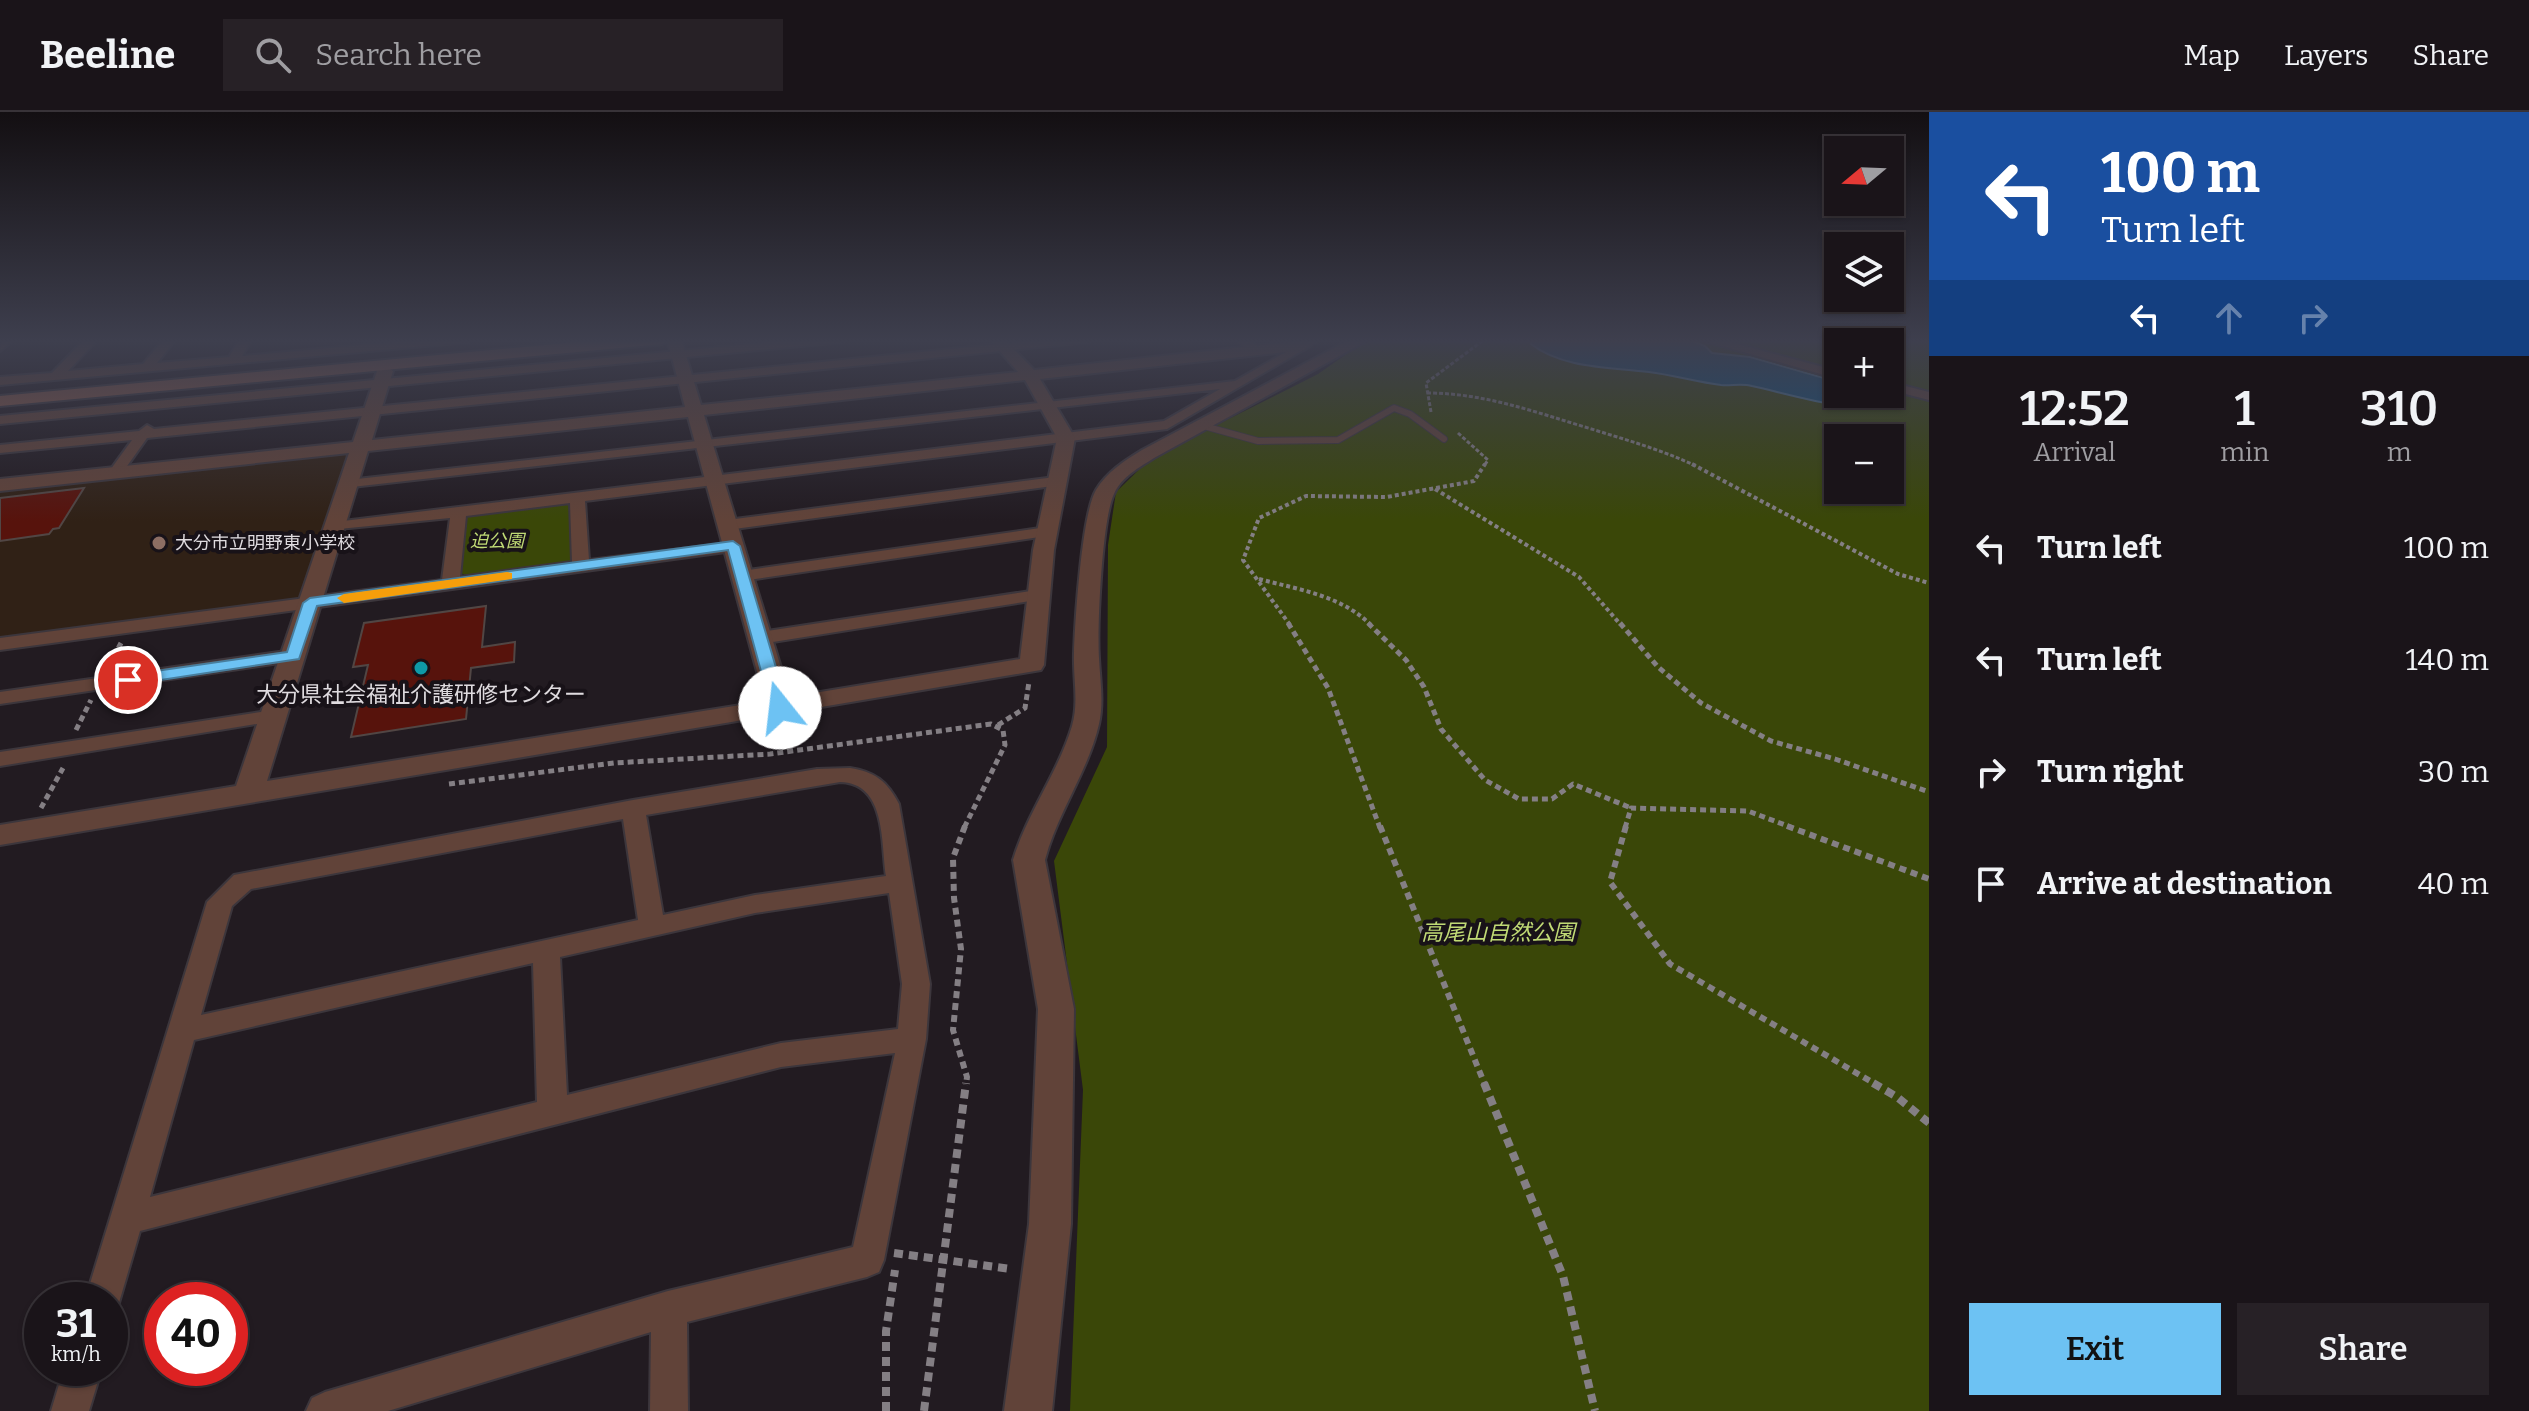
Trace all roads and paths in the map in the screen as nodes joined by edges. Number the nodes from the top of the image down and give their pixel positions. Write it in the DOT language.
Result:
graph roads {
  1 [pos="168,400"];
  2 [pos="200,400"];
  3 [pos="376,400"];
  4 [pos="493,400"];
  5 [pos="692,400"];
  6 [pos="801,400"];
  7 [pos="1046,400"];
  8 [pos="1096,400"];
  9 [pos="1213,400"];
  10 [pos="1252,400"];
  11 [pos="1428,400"];
  12 [pos="1496,400"];
  13 [pos="165,404"];
  14 [pos="1049,405"];
  15 [pos="695,411"];
  16 [pos="372,412"];
  17 [pos="0,420"];
  18 [pos="1442,420"];
  19 [pos="1204,426"];
  20 [pos="1454,429"];
  21 [pos="143,435"];
  22 [pos="1066,438"];
  23 [pos="1444,439"];
  24 [pos="704,444"];
  25 [pos="361,446"];
  26 [pos="0,449"];
  27 [pos="115,473"];
  28 [pos="715,480"];
  29 [pos="1055,482"];
  30 [pos="0,485"];
  31 [pos="348,485"];
  32 [pos="1435,488"];
  33 [pos="577,497"];
  34 [pos="459,512"];
  35 [pos="335,527"];
  36 [pos="1047,532"];
  37 [pos="730,535"];
  38 [pos="581,566"];
  39 [pos="742,576"];
  40 [pos="1257,579"];
  41 [pos="1929,583"];
  42 [pos="450,584"];
  43 [pos="1037,595"];
  44 [pos="310,603"];
  45 [pos="760,638"];
  46 [pos="0,644"];
  47 [pos="293,656"];
  48 [pos="1032,665"];
  49 [pos="0,698"];
  50 [pos="780,708"];
  51 [pos="274,716"];
  52 [pos="998,725"];
  53 [pos="73,748"];
  54 [pos="0,759"];
  55 [pos="249,792"];
  56 [pos="1929,792"];
  57 [pos="633,808"];
  58 [pos="1631,808"];
  59 [pos="15,833"];
  60 [pos="1929,879"];
  61 [pos="899,883"];
  62 [pos="652,927"];
  63 [pos="546,951"];
  64 [pos="182,1031"];
  65 [pos="912,1039"];
  66 [pos="553,1112"];
  67 [pos="1929,1123"];
  68 [pos="127,1218"];
  69 [pos="1012,1269"];
  70 [pos="108,1282"];
  71 [pos="668,1309"];
  72 [pos="78,1386"];
  73 [pos="70,1411"];
  74 [pos="325,1411"];
  75 [pos="669,1411"];
  76 [pos="886,1411"];
  77 [pos="1028,1411"];
  78 [pos="1595,1411"];
  1 -- 13 [label="street"];
  2 -- 13 [label="street"];
  3 -- 16 [label="street"];
  4 -- 16 [label="street"];
  5 -- 15 [label="street"];
  6 -- 15 [label="street"];
  7 -- 14 [label="street"];
  8 -- 14 [label="street"];
  9 -- 22 [label="street"];
  10 -- 19 [label="street"];
  11 -- 18 [label="path"];
  12 -- 41 [label="path"];
  13 -- 17 [label="street"];
  13 -- 21 [label="street"];
  14 -- 22 [label="street"];
  14 -- 24 [label="street"];
  15 -- 24 [label="street"];
  15 -- 25 [label="street"];
  16 -- 21 [label="street"];
  16 -- 25 [label="street"];
  19 -- 23 [label="lane"];
  19 -- 77 [label="street"];
  20 -- 32 [label="path"];
  21 -- 26 [label="street"];
  21 -- 27 [label="street"];
  22 -- 28 [label="street"];
  22 -- 29 [label="street"];
  24 -- 28 [label="street"];
  24 -- 31 [label="street"];
  25 -- 27 [label="street"];
  25 -- 31 [label="street"];
  27 -- 30 [label="street"];
  28 -- 33 [label="street"];
  28 -- 37 [label="street"];
  29 -- 36 [label="street"];
  29 -- 37 [label="street"];
  31 -- 35 [label="street"];
  32 -- 40 [label="path"];
  32 -- 56 [label="path"];
  33 -- 34 [label="street"];
  33 -- 38 [label="street"];
  34 -- 35 [label="street"];
  34 -- 42 [label="street"];
  35 -- 44 [label="street"];
  36 -- 39 [label="street"];
  36 -- 43 [label="street"];
  37 -- 38 [label="street"];
  37 -- 39 [label="street"];
  38 -- 42 [label="street"];
  39 -- 45 [label="street"];
  40 -- 58 [label="path"];
  40 -- 78 [label="path"];
  42 -- 44 [label="street"];
  43 -- 45 [label="street"];
  43 -- 48 [label="street"];
  44 -- 46 [label="street"];
  44 -- 47 [label="street"];
  45 -- 50 [label="street"];
  47 -- 49 [label="street"];
  47 -- 51 [label="street"];
  48 -- 50 [label="street"];
  48 -- 52 [label="path"];
  50 -- 55 [label="street"];
  51 -- 53 [label="street"];
  51 -- 55 [label="street"];
  53 -- 54 [label="street"];
  53 -- 59 [label="path"];
  55 -- 59 [label="street"];
  57 -- 61 [label="street"];
  57 -- 62 [label="street"];
  57 -- 64 [label="street"];
  58 -- 60 [label="path"];
  58 -- 67 [label="path"];
  61 -- 62 [label="street"];
  61 -- 65 [label="street"];
  62 -- 63 [label="street"];
  63 -- 64 [label="street"];
  63 -- 66 [label="street"];
  64 -- 68 [label="street"];
  65 -- 66 [label="street"];
  65 -- 71 [label="street"];
  66 -- 68 [label="street"];
  68 -- 70 [label="street"];
  69 -- 76 [label="path"];
  71 -- 74 [label="street"];
  71 -- 75 [label="street"];
  72 -- 73 [label="street"];
}
